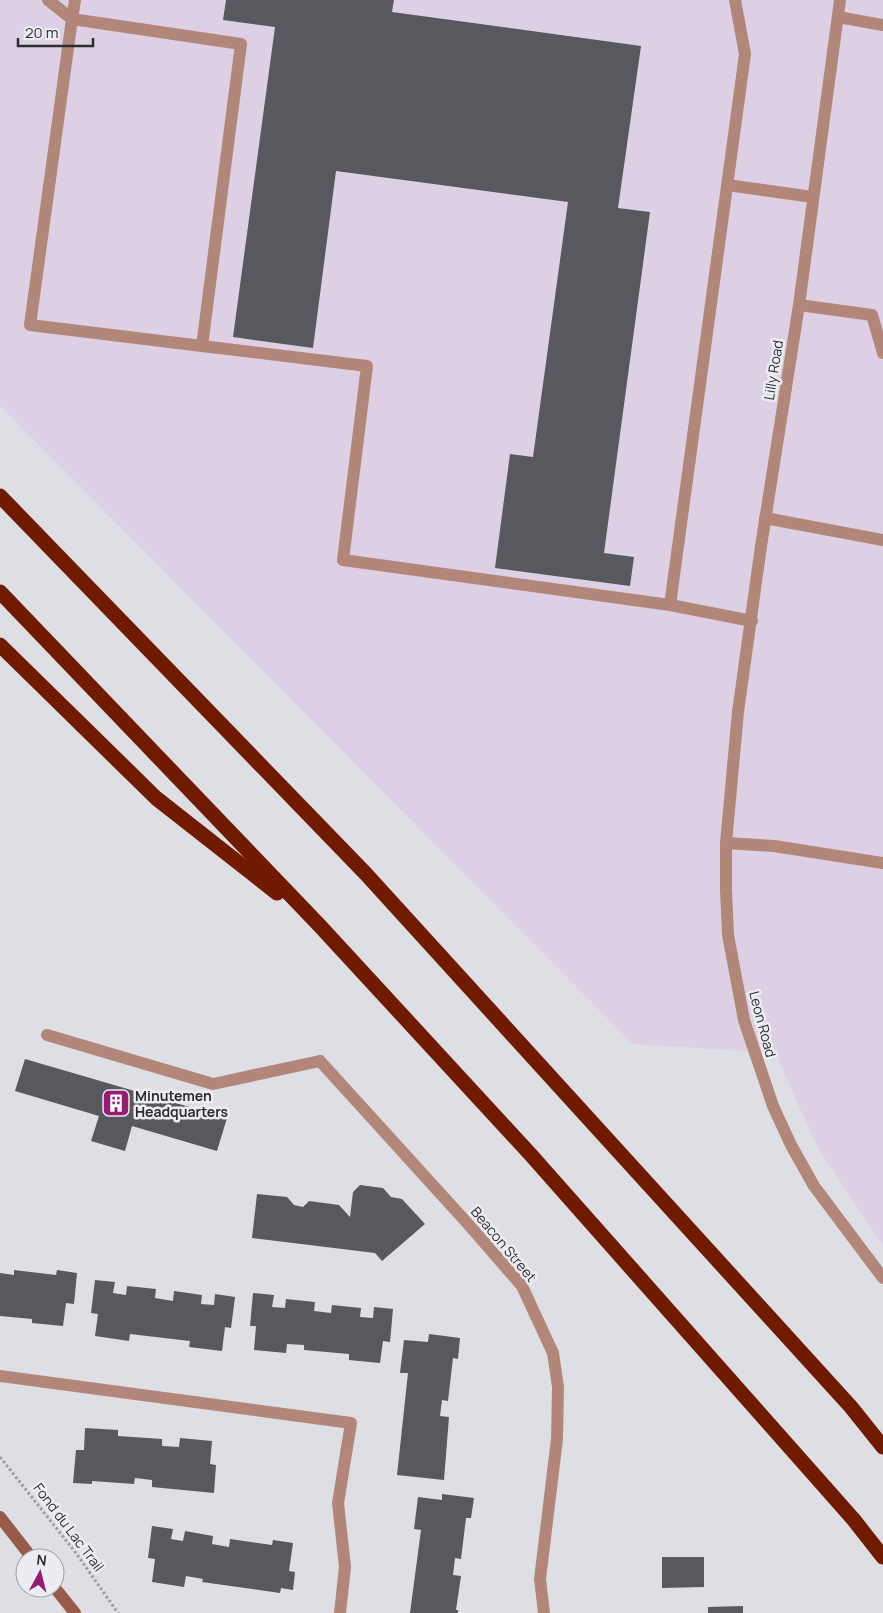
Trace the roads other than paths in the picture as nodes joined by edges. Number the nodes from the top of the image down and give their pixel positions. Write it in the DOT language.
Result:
graph roads {
  1 [pos="48,0"];
  2 [pos="75,0"];
  3 [pos="736,0"];
  4 [pos="840,0"];
  5 [pos="838,17"];
  6 [pos="72,19"];
  7 [pos="883,25"];
  8 [pos="727,184"];
  9 [pos="814,197"];
  10 [pos="799,306"];
  11 [pos="202,346"];
  12 [pos="883,353"];
  13 [pos="0,496"];
  14 [pos="766,518"];
  15 [pos="883,540"];
  16 [pos="0,592"];
  17 [pos="670,605"];
  18 [pos="752,621"];
  19 [pos="0,645"];
  20 [pos="735,744"];
  21 [pos="726,843"];
  22 [pos="883,863"];
  23 [pos="320,926"];
  24 [pos="47,1035"];
  25 [pos="883,1278"];
  26 [pos="0,1376"];
  27 [pos="883,1448"];
  28 [pos="0,1517"];
  29 [pos="24,1548"];
  30 [pos="883,1557"];
  31 [pos="63,1598"];
  32 [pos="75,1613"];
  33 [pos="340,1613"];
  34 [pos="544,1613"];
  1 -- 6 [label="street"];
  2 -- 6 [label="street"];
  3 -- 8 [label="street"];
  4 -- 5 [label="street, Lilly Road"];
  5 -- 7 [label="street"];
  5 -- 9 [label="street, Lilly Road"];
  6 -- 11 [label="street"];
  6 -- 11 [label="street"];
  8 -- 9 [label="street"];
  8 -- 17 [label="street"];
  9 -- 10 [label="street, Lilly Road"];
  10 -- 12 [label="street"];
  10 -- 14 [label="street, Lilly Road"];
  11 -- 17 [label="street"];
  13 -- 27 [label="highway"];
  14 -- 15 [label="street"];
  14 -- 18 [label="street, Lilly Road"];
  16 -- 23 [label="highway"];
  17 -- 18 [label="street"];
  18 -- 20 [label="street, Lilly Road"];
  19 -- 23 [label="highway"];
  20 -- 21 [label="street, Leon Road"];
  21 -- 22 [label="street"];
  21 -- 25 [label="street, Leon Road"];
  23 -- 30 [label="highway"];
  24 -- 34 [label="street, Beacon Street"];
  26 -- 33 [label="street"];
  28 -- 29 [label="street"];
  31 -- 32 [label="street"];
}
